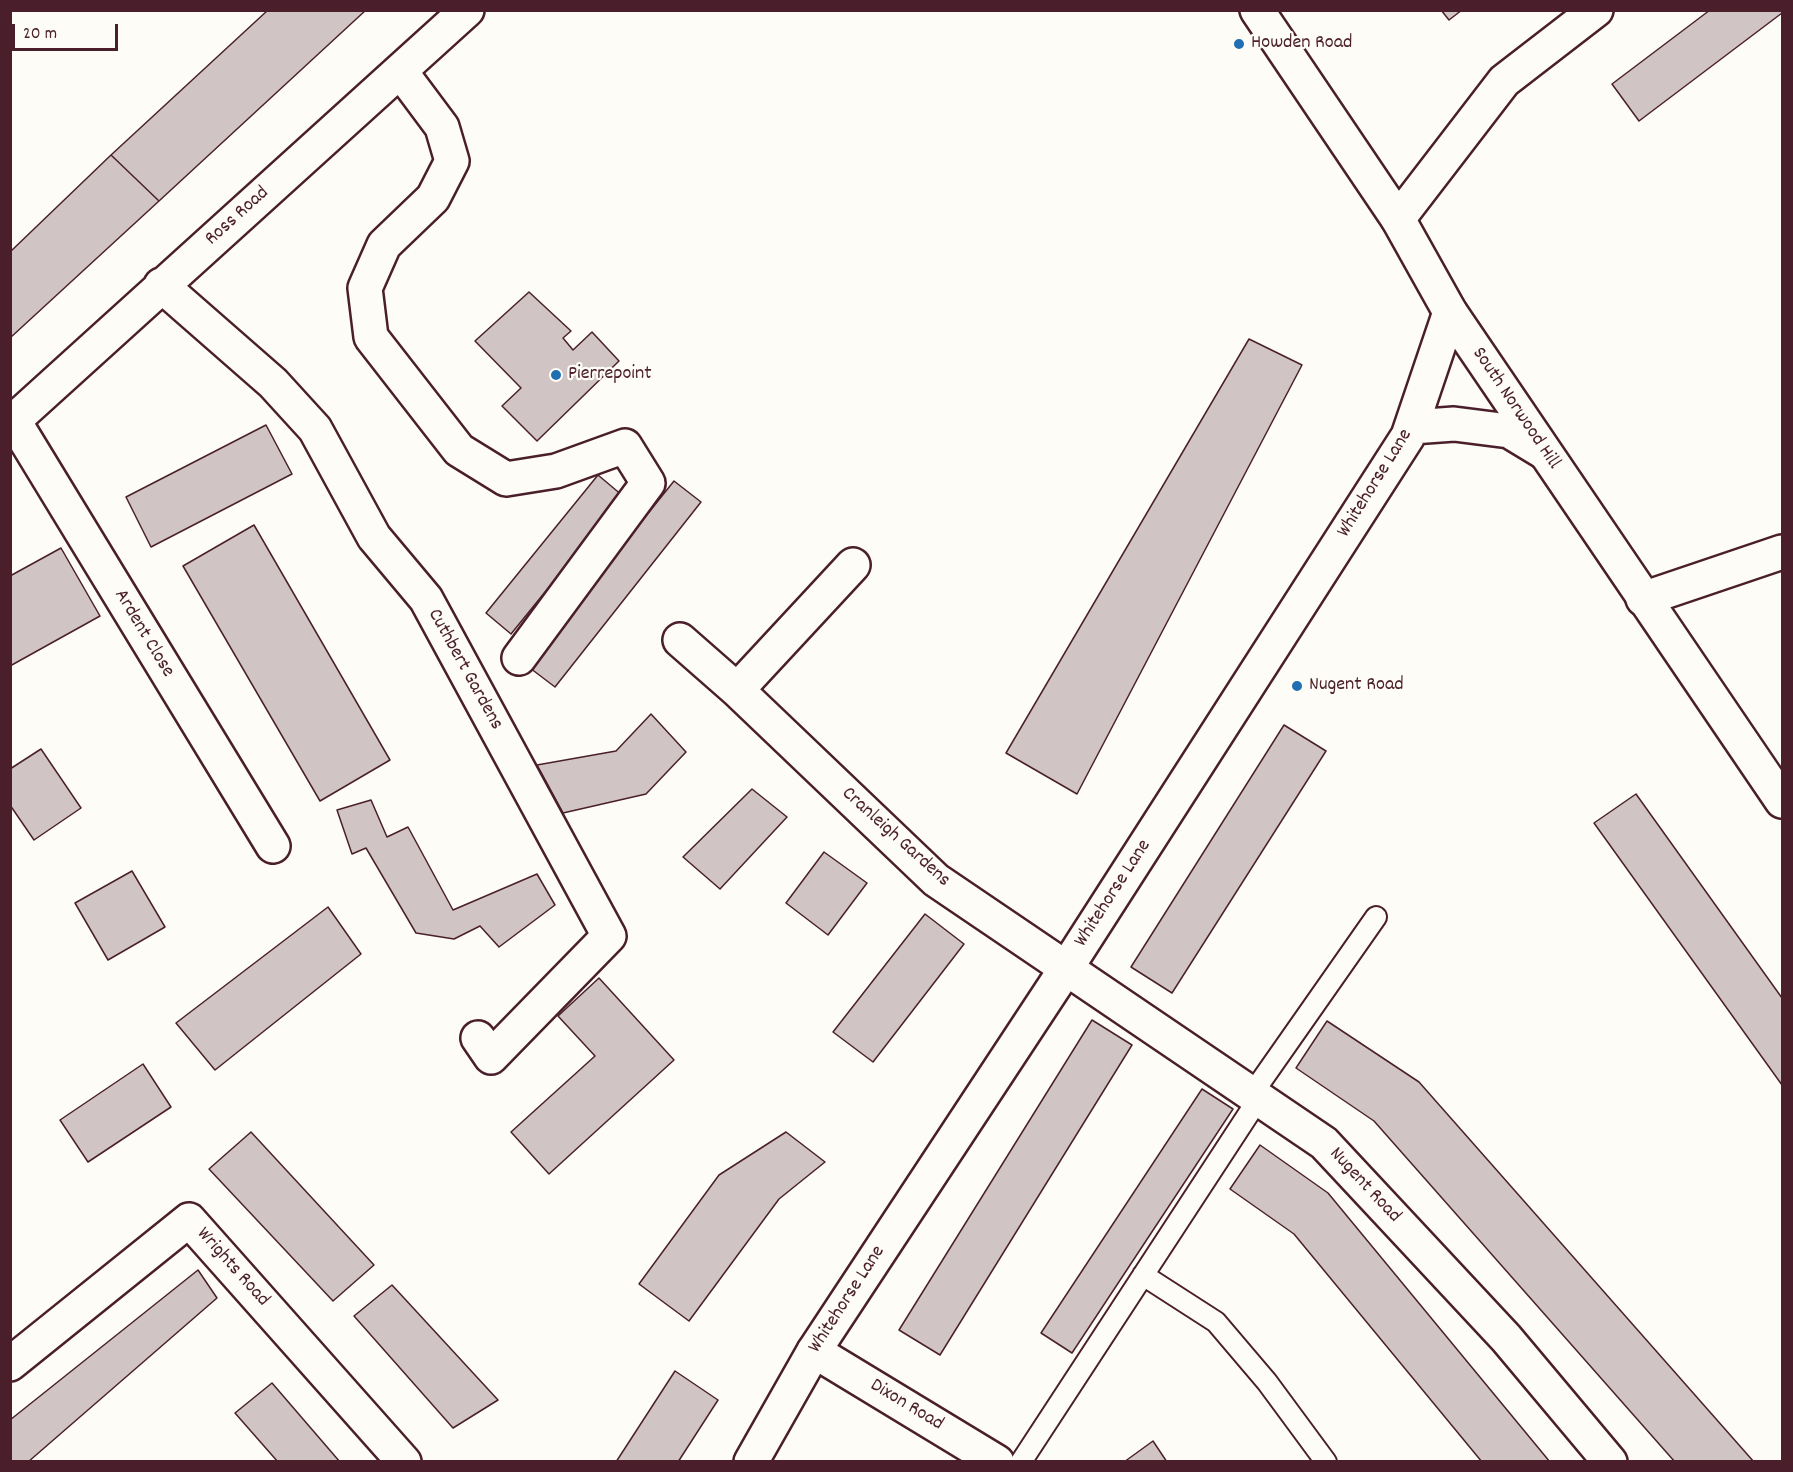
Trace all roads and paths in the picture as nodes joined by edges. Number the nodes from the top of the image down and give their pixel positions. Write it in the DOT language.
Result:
graph roads {
  1 [pos="467,10"];
  2 [pos="1257,10"];
  3 [pos="1596,10"];
  4 [pos="401,72"];
  5 [pos="1398,219"];
  6 [pos="161,285"];
  7 [pos="1450,312"];
  8 [pos="12,422"];
  9 [pos="1412,427"];
  10 [pos="1542,451"];
  11 [pos="1782,552"];
  12 [pos="853,565"];
  13 [pos="1643,599"];
  14 [pos="680,640"];
  15 [pos="519,658"];
  16 [pos="737,690"];
  17 [pos="1782,801"];
  18 [pos="273,846"];
  19 [pos="1376,917"];
  20 [pos="1067,967"];
  21 [pos="478,1038"];
  22 [pos="1255,1096"];
  23 [pos="1143,1275"];
  24 [pos="814,1351"];
  25 [pos="10,1364"];
  26 [pos="404,1461"];
  27 [pos="751,1461"];
  28 [pos="997,1461"];
  29 [pos="1021,1461"];
  30 [pos="1326,1461"];
  31 [pos="1610,1461"];
  1 -- 4 [label="street, Ross Road"];
  2 -- 5 [label="street, South Norwood Hill"];
  3 -- 5 [label="street"];
  4 -- 6 [label="street, Ross Road"];
  4 -- 15 [label="street"];
  5 -- 7 [label="street, South Norwood Hill"];
  6 -- 8 [label="street, Ross Road"];
  6 -- 21 [label="street, Cuthbert Gardens"];
  7 -- 9 [label="street, Whitehorse Lane"];
  7 -- 10 [label="street, South Norwood Hill"];
  8 -- 18 [label="street, Ardent Close"];
  9 -- 10 [label="street"];
  9 -- 20 [label="street, Whitehorse Lane"];
  10 -- 13 [label="street, South Norwood Hill"];
  11 -- 13 [label="street"];
  12 -- 16 [label="street"];
  13 -- 17 [label="street, South Norwood Hill"];
  14 -- 16 [label="street, Cranleigh Gardens"];
  16 -- 20 [label="street, Cranleigh Gardens"];
  19 -- 22 [label="lane"];
  20 -- 22 [label="street, Nugent Road"];
  20 -- 24 [label="street, Whitehorse Lane"];
  22 -- 23 [label="lane"];
  22 -- 31 [label="street, Nugent Road"];
  23 -- 29 [label="lane"];
  23 -- 30 [label="lane"];
  24 -- 27 [label="street, Whitehorse Lane"];
  24 -- 28 [label="street, Dixon Road"];
  25 -- 26 [label="street, Wrights Road"];
}
